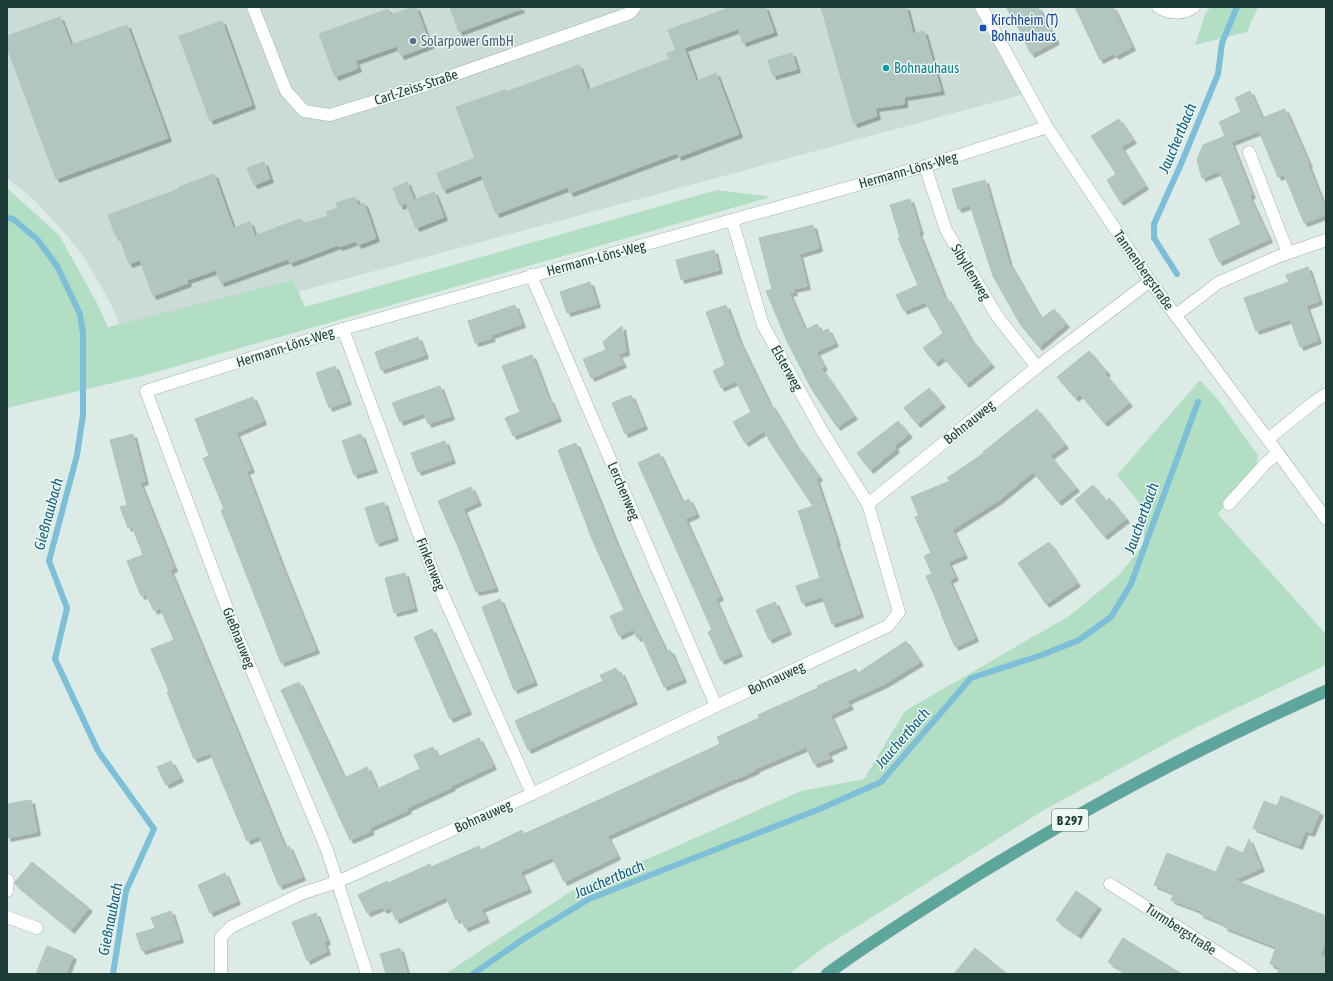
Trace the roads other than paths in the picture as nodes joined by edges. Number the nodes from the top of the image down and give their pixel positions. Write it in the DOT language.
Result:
graph roads {
  1 [pos="253,7"];
  2 [pos="634,7"];
  3 [pos="981,7"];
  4 [pos="1158,7"];
  5 [pos="1194,7"];
  6 [pos="1047,127"];
  7 [pos="1249,152"];
  8 [pos="925,166"];
  9 [pos="732,220"];
  10 [pos="1326,240"];
  11 [pos="1288,253"];
  12 [pos="531,275"];
  13 [pos="1150,282"];
  14 [pos="1176,315"];
  15 [pos="343,329"];
  16 [pos="1037,367"];
  17 [pos="146,391"];
  18 [pos="1326,394"];
  19 [pos="1268,439"];
  20 [pos="1278,453"];
  21 [pos="868,504"];
  22 [pos="1229,504"];
  23 [pos="1326,519"];
  24 [pos="1326,691"];
  25 [pos="716,706"];
  26 [pos="532,794"];
  27 [pos="337,882"];
  28 [pos="1110,884"];
  29 [pos="7,917"];
  30 [pos="37,928"];
  31 [pos="221,974"];
  32 [pos="367,974"];
  33 [pos="828,974"];
  34 [pos="1252,974"];
  1 -- 2 [label="street, Carl-Zeiss-Straße"];
  3 -- 6 [label="street, Tannenbergstraße"];
  4 -- 5 [label="street"];
  6 -- 8 [label="street, Hermann-Löns-Weg"];
  6 -- 13 [label="street, Tannenbergstraße"];
  7 -- 11 [label="street"];
  8 -- 9 [label="street, Hermann-Löns-Weg"];
  8 -- 16 [label="street, Sibyllenweg"];
  9 -- 12 [label="street, Hermann-Löns-Weg"];
  9 -- 21 [label="street, Elsterweg"];
  10 -- 11 [label="street"];
  11 -- 14 [label="street"];
  12 -- 15 [label="street, Hermann-Löns-Weg"];
  12 -- 25 [label="street, Lerchenweg"];
  13 -- 14 [label="street, Tannenbergstraße"];
  13 -- 16 [label="street, Bohnauweg"];
  14 -- 19 [label="street, Tannenbergstraße"];
  15 -- 17 [label="street, Hermann-Löns-Weg"];
  15 -- 26 [label="street, Finkenweg"];
  16 -- 21 [label="street, Bohnauweg"];
  17 -- 27 [label="street, Gießnauweg"];
  18 -- 19 [label="street"];
  19 -- 20 [label="street, Tannenbergstraße"];
  20 -- 22 [label="street"];
  20 -- 23 [label="street, Tannenbergstraße"];
  21 -- 25 [label="street, Bohnauweg"];
  24 -- 33 [label="main road, B 297"];
  25 -- 26 [label="street, Bohnauweg"];
  26 -- 27 [label="street, Bohnauweg"];
  27 -- 31 [label="street, Bohnauweg"];
  27 -- 32 [label="street, Gießnauweg"];
  28 -- 34 [label="street, Turmbergstraße"];
  29 -- 30 [label="street"];
}
